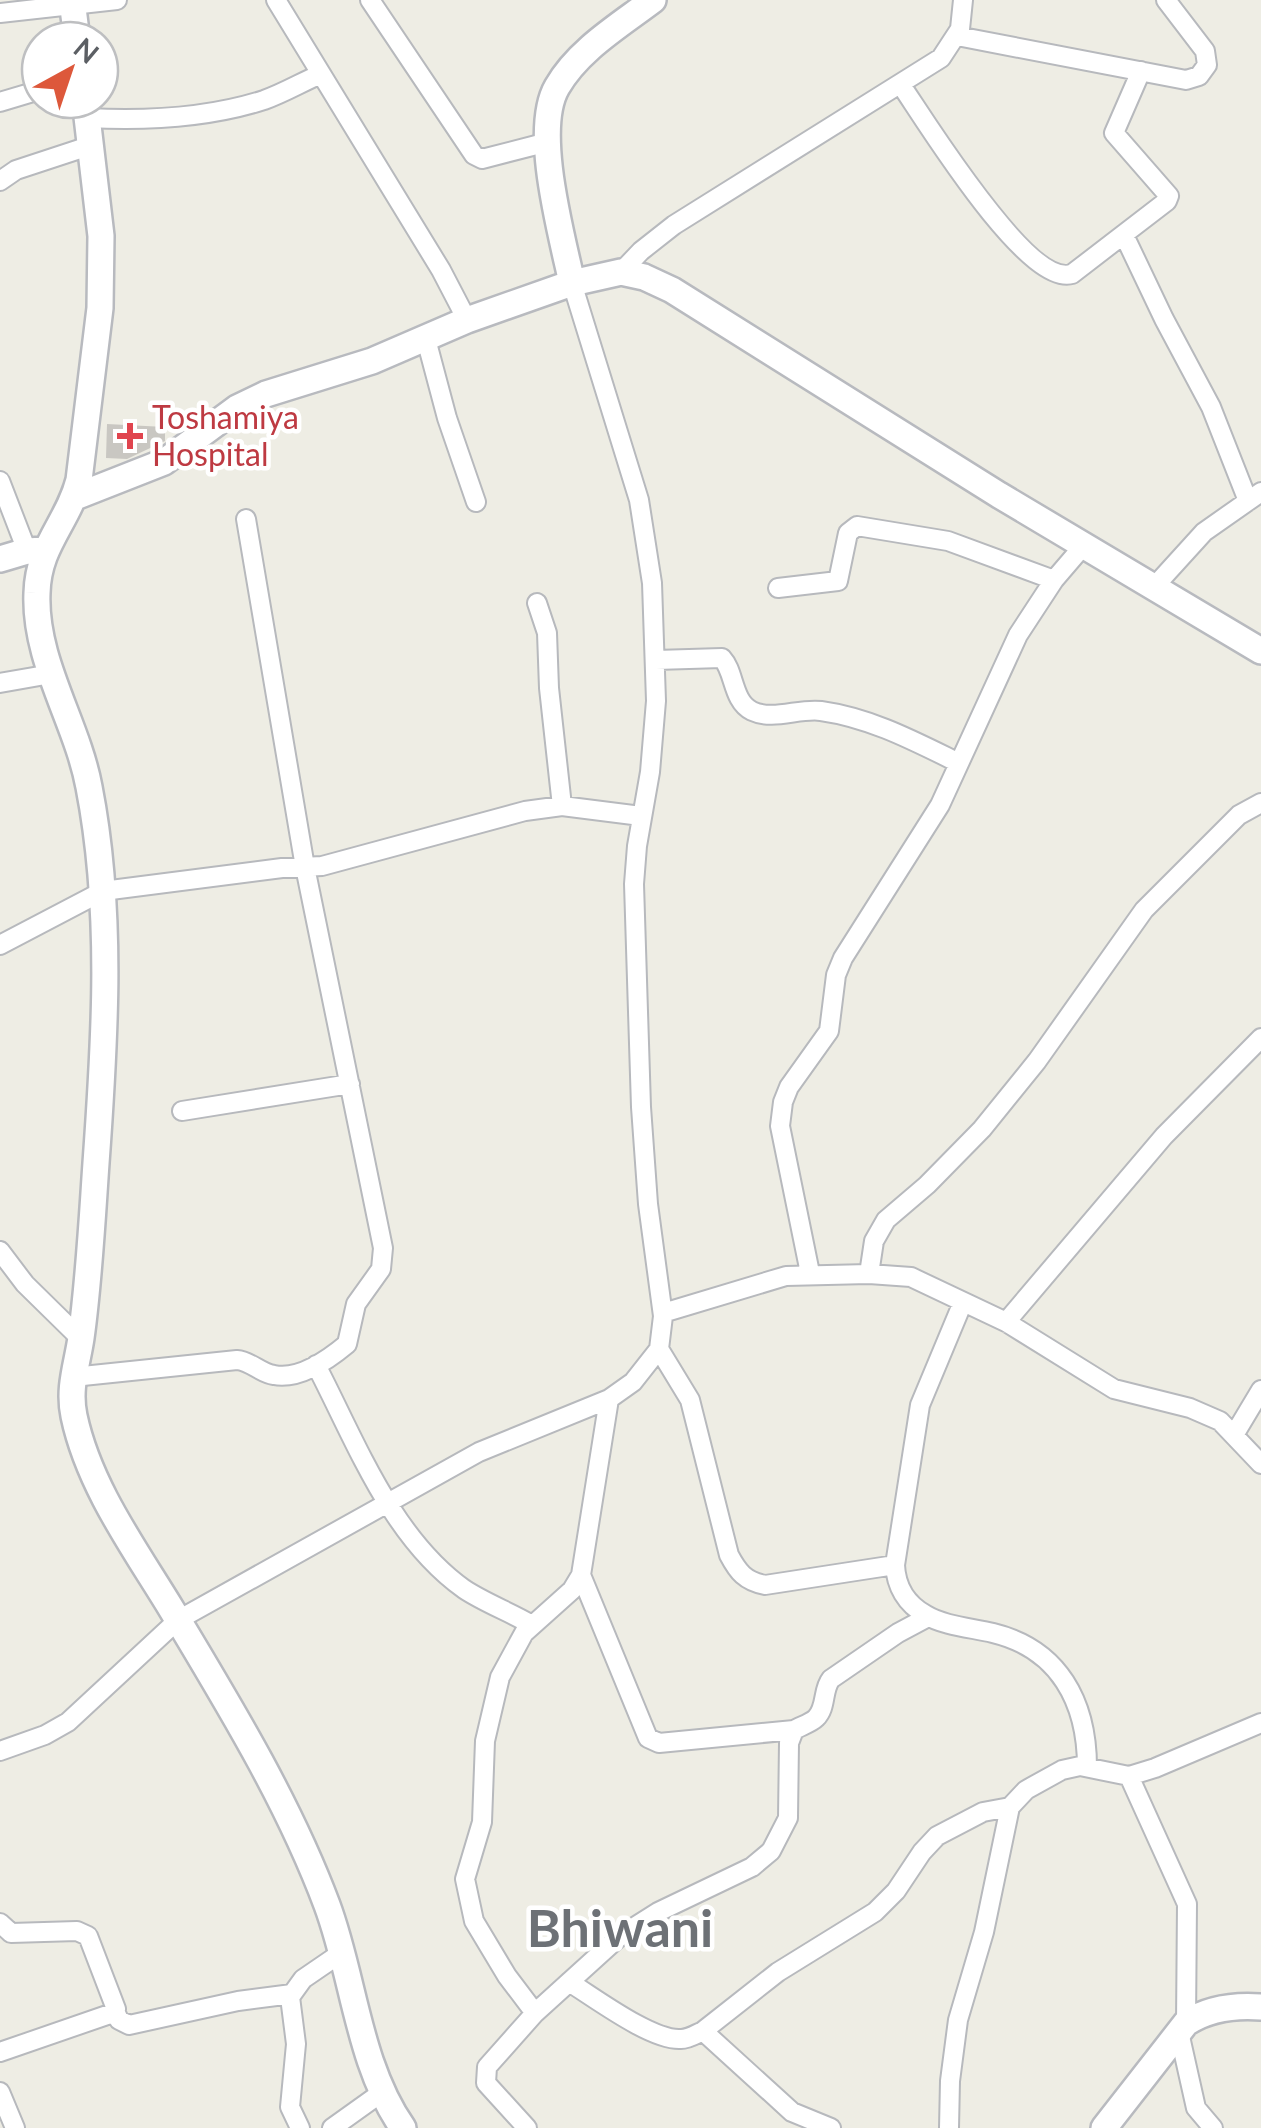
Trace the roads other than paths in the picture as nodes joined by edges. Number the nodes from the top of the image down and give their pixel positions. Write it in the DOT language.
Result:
graph roads {
  1 [pos="118,0"];
  2 [pos="276,0"];
  3 [pos="370,0"];
  4 [pos="653,0"];
  5 [pos="963,0"];
  6 [pos="1166,0"];
  7 [pos="72,2"];
  8 [pos="0,13"];
  9 [pos="957,36"];
  10 [pos="1142,71"];
  11 [pos="320,74"];
  12 [pos="901,85"];
  13 [pos="120,116"];
  14 [pos="88,120"];
  15 [pos="548,142"];
  16 [pos="92,144"];
  17 [pos="0,181"];
  18 [pos="1124,235"];
  19 [pos="621,272"];
  20 [pos="572,284"];
  21 [pos="468,320"];
  22 [pos="426,339"];
  23 [pos="0,480"];
  24 [pos="75,497"];
  25 [pos="1254,497"];
  26 [pos="476,502"];
  27 [pos="246,519"];
  28 [pos="1084,544"];
  29 [pos="36,550"];
  30 [pos="0,558"];
  31 [pos="1054,580"];
  32 [pos="1154,587"];
  33 [pos="778,588"];
  34 [pos="537,603"];
  35 [pos="1261,650"];
  36 [pos="656,660"];
  37 [pos="51,674"];
  38 [pos="0,684"];
  39 [pos="958,763"];
  40 [pos="1261,802"];
  41 [pos="562,806"];
  42 [pos="641,816"];
  43 [pos="305,867"];
  44 [pos="103,891"];
  45 [pos="0,945"];
  46 [pos="1261,1038"];
  47 [pos="350,1084"];
  48 [pos="182,1111"];
  49 [pos="0,1250"];
  50 [pos="810,1273"];
  51 [pos="869,1274"];
  52 [pos="962,1302"];
  53 [pos="663,1313"];
  54 [pos="1006,1322"];
  55 [pos="81,1339"];
  56 [pos="659,1349"];
  57 [pos="316,1365"];
  58 [pos="73,1377"];
  59 [pos="1261,1390"];
  60 [pos="610,1399"];
  61 [pos="1234,1435"];
  62 [pos="1261,1464"];
  63 [pos="387,1501"];
  64 [pos="895,1565"];
  65 [pos="581,1575"];
  66 [pos="928,1617"];
  67 [pos="178,1620"];
  68 [pos="532,1625"];
  69 [pos="1261,1723"];
  70 [pos="794,1730"];
  71 [pos="0,1751"];
  72 [pos="1087,1767"];
  73 [pos="1129,1776"];
  74 [pos="1010,1807"];
  75 [pos="0,1923"];
  76 [pos="341,1953"];
  77 [pos="569,1982"];
  78 [pos="292,1994"];
  79 [pos="1261,2007"];
  80 [pos="115,2011"];
  81 [pos="535,2013"];
  82 [pos="1183,2027"];
  83 [pos="703,2031"];
  84 [pos="0,2052"];
  85 [pos="0,2092"];
  86 [pos="381,2092"];
  87 [pos="14,2128"];
  88 [pos="300,2128"];
  89 [pos="332,2128"];
  90 [pos="402,2128"];
  91 [pos="527,2128"];
  92 [pos="830,2128"];
  93 [pos="949,2128"];
  94 [pos="1104,2128"];
  95 [pos="1213,2128"];
  1 -- 7 [label="street"];
  2 -- 11 [label="street"];
  3 -- 15 [label="street"];
  4 -- 15 [label="street"];
  5 -- 9 [label="street"];
  6 -- 10 [label="street"];
  7 -- 8 [label="street"];
  9 -- 10 [label="street"];
  9 -- 12 [label="street"];
  10 -- 18 [label="street"];
  11 -- 13 [label="street"];
  11 -- 21 [label="street"];
  12 -- 18 [label="street"];
  12 -- 19 [label="street"];
  14 -- 16 [label="street"];
  15 -- 20 [label="street"];
  16 -- 17 [label="street"];
  16 -- 24 [label="street"];
  18 -- 25 [label="street"];
  19 -- 20 [label="street"];
  19 -- 28 [label="street"];
  20 -- 21 [label="street"];
  20 -- 36 [label="street"];
  21 -- 22 [label="street"];
  22 -- 24 [label="street"];
  22 -- 26 [label="street"];
  23 -- 29 [label="street"];
  24 -- 29 [label="street"];
  25 -- 32 [label="street"];
  27 -- 43 [label="street"];
  28 -- 31 [label="street"];
  28 -- 32 [label="street"];
  29 -- 30 [label="street"];
  29 -- 37 [label="street"];
  31 -- 33 [label="street"];
  31 -- 39 [label="street"];
  32 -- 35 [label="street"];
  34 -- 41 [label="street"];
  36 -- 39 [label="street"];
  36 -- 42 [label="street"];
  37 -- 38 [label="street"];
  37 -- 44 [label="street"];
  39 -- 50 [label="street"];
  40 -- 51 [label="street"];
  41 -- 42 [label="street"];
  41 -- 43 [label="street"];
  42 -- 53 [label="street"];
  43 -- 44 [label="street"];
  43 -- 47 [label="street"];
  44 -- 45 [label="street"];
  44 -- 55 [label="street"];
  46 -- 54 [label="street"];
  47 -- 48 [label="street"];
  47 -- 57 [label="street"];
  49 -- 55 [label="street"];
  50 -- 51 [label="street"];
  50 -- 53 [label="street"];
  51 -- 52 [label="street"];
  52 -- 54 [label="street"];
  52 -- 64 [label="street"];
  53 -- 56 [label="street"];
  54 -- 61 [label="street"];
  55 -- 58 [label="street"];
  56 -- 60 [label="street"];
  56 -- 64 [label="street"];
  57 -- 58 [label="street"];
  57 -- 63 [label="street"];
  58 -- 67 [label="street"];
  59 -- 61 [label="street"];
  60 -- 63 [label="street"];
  60 -- 65 [label="street"];
  61 -- 62 [label="street"];
  63 -- 67 [label="street"];
  63 -- 68 [label="street"];
  64 -- 66 [label="street"];
  65 -- 68 [label="street"];
  65 -- 70 [label="street"];
  66 -- 70 [label="street"];
  66 -- 72 [label="street"];
  67 -- 71 [label="street"];
  67 -- 76 [label="street"];
  68 -- 81 [label="street"];
  69 -- 73 [label="street"];
  70 -- 77 [label="street"];
  72 -- 73 [label="street"];
  72 -- 74 [label="street"];
  73 -- 82 [label="street"];
  74 -- 83 [label="street"];
  74 -- 93 [label="street"];
  75 -- 80 [label="street"];
  76 -- 78 [label="street"];
  76 -- 86 [label="street"];
  77 -- 81 [label="street"];
  77 -- 83 [label="street"];
  78 -- 80 [label="street"];
  78 -- 88 [label="street"];
  79 -- 82 [label="street"];
  80 -- 84 [label="street"];
  81 -- 91 [label="street"];
  82 -- 94 [label="street"];
  82 -- 95 [label="street"];
  83 -- 92 [label="street"];
  85 -- 87 [label="street"];
  86 -- 89 [label="street"];
  86 -- 90 [label="street"];
}
